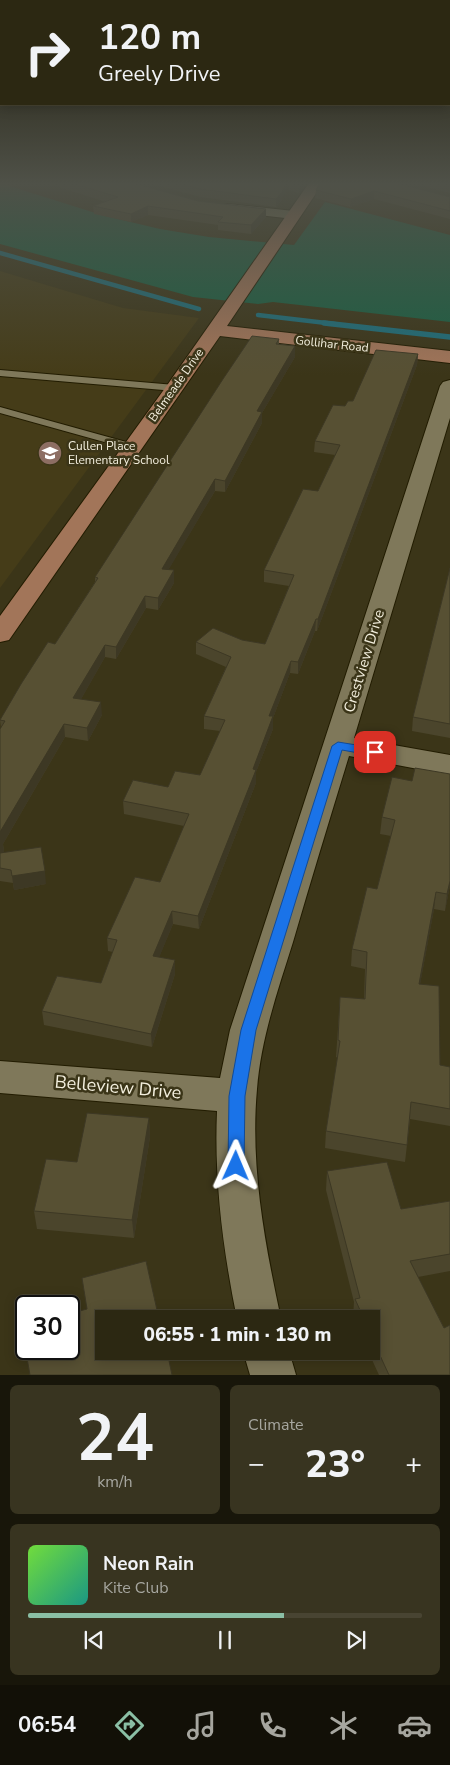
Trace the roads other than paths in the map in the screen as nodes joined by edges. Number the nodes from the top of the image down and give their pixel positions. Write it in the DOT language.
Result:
graph roads {
  1 [pos="272,247"];
  2 [pos="214,330"];
  3 [pos="450,357"];
  4 [pos="0,373"];
  5 [pos="450,386"];
  6 [pos="175,388"];
  7 [pos="0,410"];
  8 [pos="133,447"];
  9 [pos="0,634"];
  10 [pos="338,746"];
  11 [pos="450,765"];
  12 [pos="0,1077"];
  13 [pos="237,1096"];
  14 [pos="257,1310"];
  15 [pos="269,1360"];
  16 [pos="273,1375"];
  1 -- 2 [label="street, Belmeade Drive"];
  2 -- 3 [label="street, Gollihar Road"];
  2 -- 6 [label="street, Belmeade Drive"];
  4 -- 6 [label="lane"];
  5 -- 10 [label="street, Crestview Drive"];
  6 -- 8 [label="street, Belmeade Drive"];
  7 -- 8 [label="lane"];
  8 -- 9 [label="street, Belmeade Drive"];
  10 -- 11 [label="street"];
  10 -- 13 [label="street, Crestview Drive"];
  12 -- 13 [label="street, Belleview Drive"];
  13 -- 14 [label="street, Crestview Drive"];
  15 -- 16 [label="street"];
}
